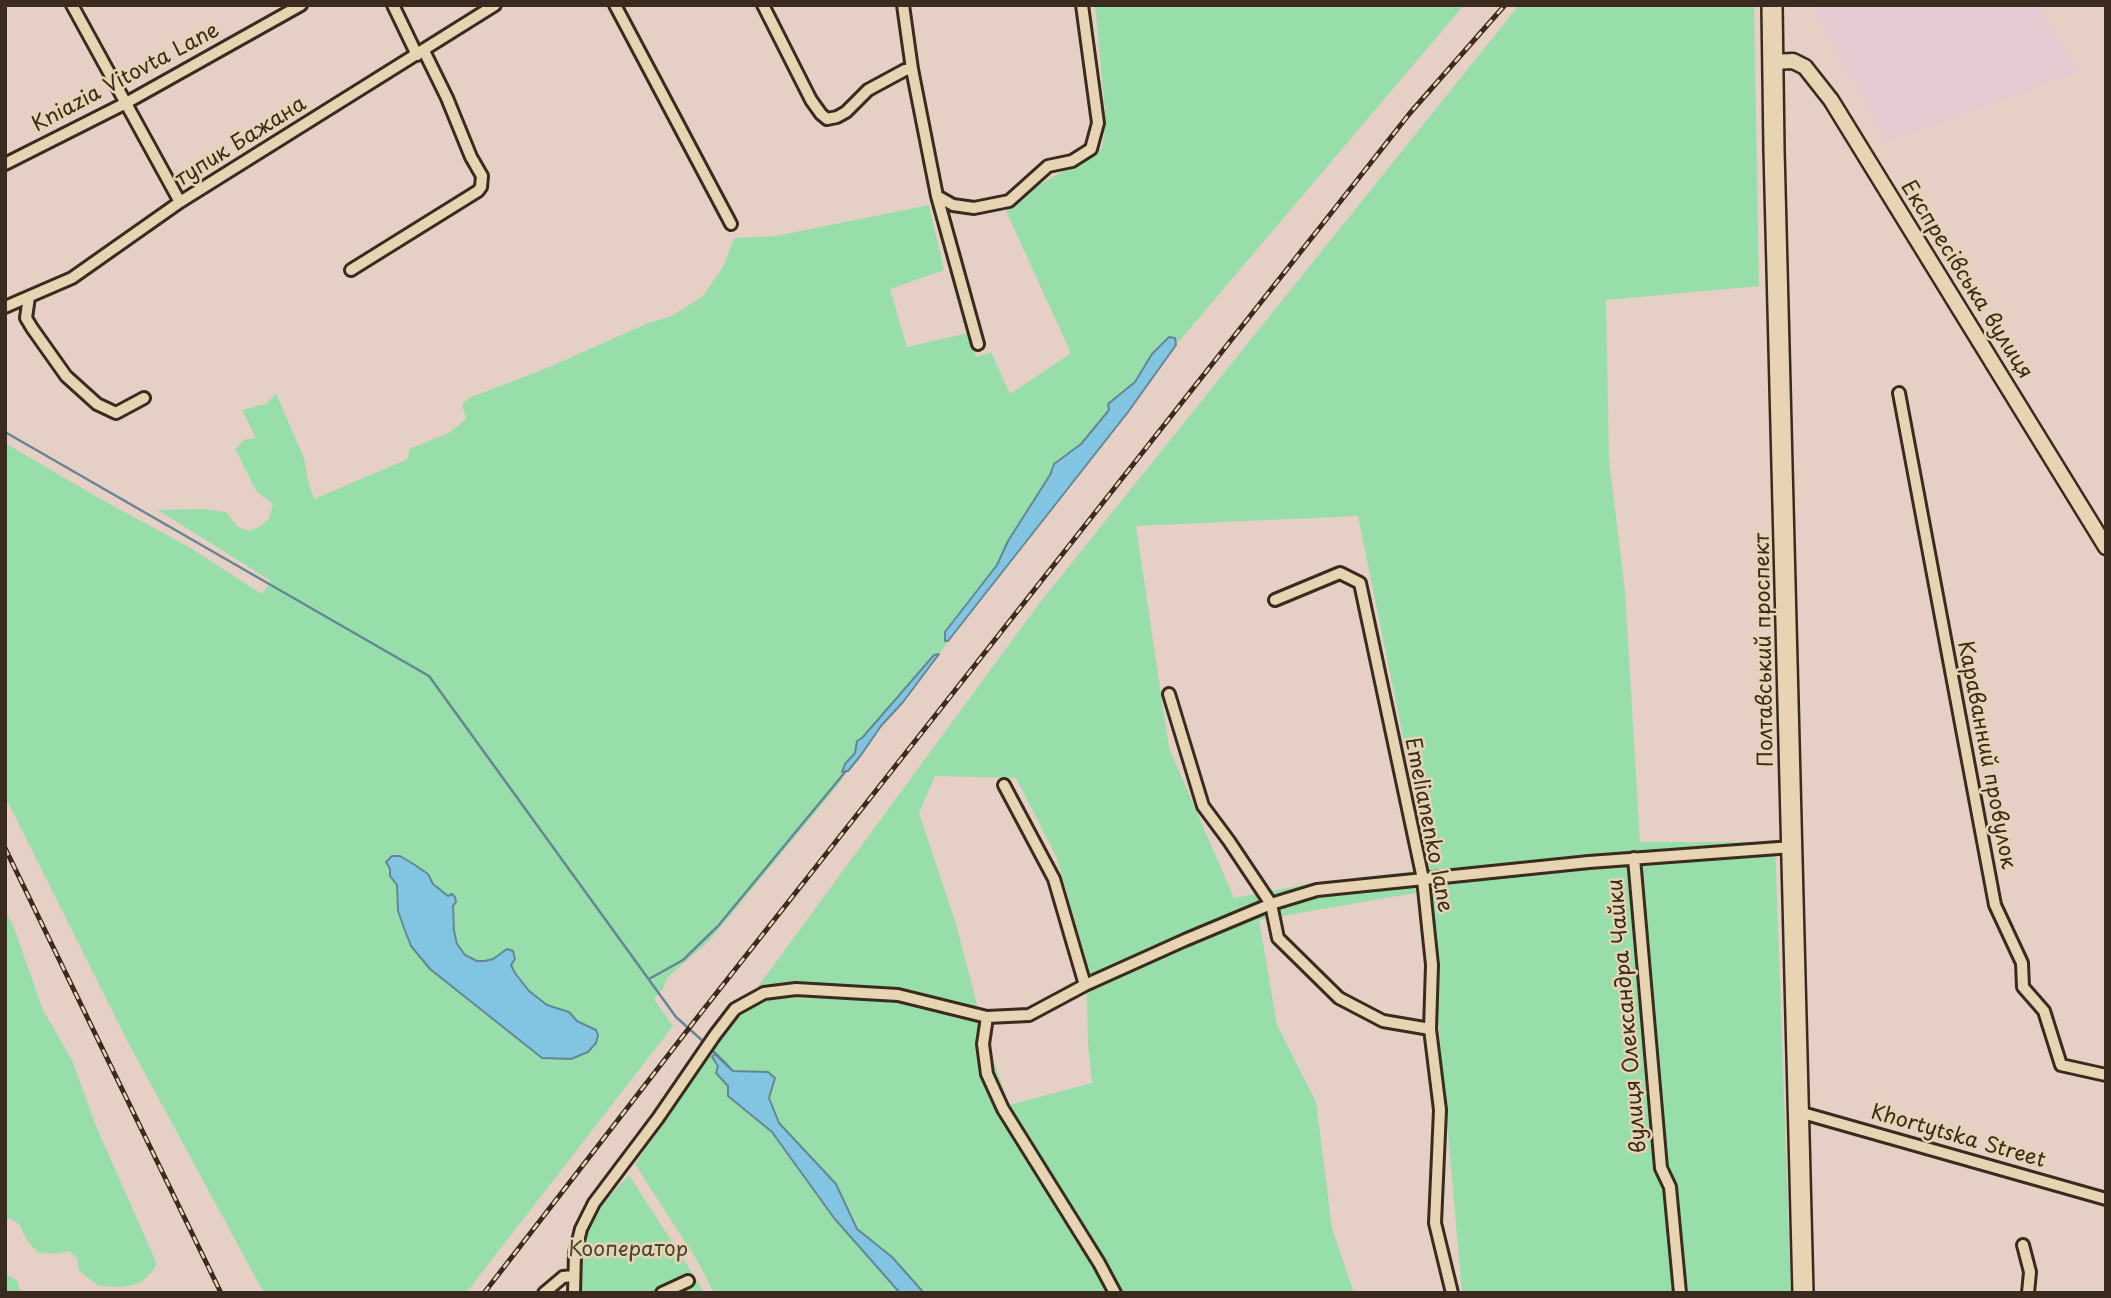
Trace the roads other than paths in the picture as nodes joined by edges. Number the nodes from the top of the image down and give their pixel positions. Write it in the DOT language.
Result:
graph roads {
  1 [pos="72,5"];
  2 [pos="301,5"];
  3 [pos="393,5"];
  4 [pos="495,5"];
  5 [pos="615,5"];
  6 [pos="763,5"];
  7 [pos="903,5"];
  8 [pos="1082,5"];
  9 [pos="1772,5"];
  10 [pos="421,53"];
  11 [pos="1773,62"];
  12 [pos="912,69"];
  13 [pos="126,103"];
  14 [pos="5,164"];
  15 [pos="937,196"];
  16 [pos="180,202"];
  17 [pos="731,224"];
  18 [pos="351,270"];
  19 [pos="29,297"];
  20 [pos="5,307"];
  21 [pos="978,344"];
  22 [pos="1899,393"];
  23 [pos="144,398"];
  24 [pos="2106,547"];
  25 [pos="1275,600"];
  26 [pos="1169,694"];
  27 [pos="1004,785"];
  28 [pos="1792,847"];
  29 [pos="1634,858"];
  30 [pos="1423,879"];
  31 [pos="1271,904"];
  32 [pos="1084,985"];
  33 [pos="987,1017"];
  34 [pos="1430,1029"];
  35 [pos="2106,1075"];
  36 [pos="1799,1112"];
  37 [pos="2106,1199"];
  38 [pos="2023,1245"];
  39 [pos="573,1276"];
  40 [pos="688,1282"];
  41 [pos="544,1293"];
  42 [pos="574,1293"];
  43 [pos="662,1293"];
  44 [pos="1115,1293"];
  45 [pos="1452,1293"];
  46 [pos="1680,1293"];
  47 [pos="1803,1293"];
  48 [pos="2028,1293"];
  1 -- 13 [label="street"];
  2 -- 13 [label="street, Kniazia Vitovta Lane"];
  3 -- 10 [label="street"];
  4 -- 10 [label="street, тупик Бажана"];
  5 -- 17 [label="street"];
  6 -- 12 [label="street"];
  7 -- 12 [label="street"];
  8 -- 15 [label="street"];
  9 -- 11 [label="highway, Полтавський проспект"];
  10 -- 16 [label="street, тупик Бажана"];
  10 -- 18 [label="street"];
  11 -- 24 [label="street, Експресівська вулиця"];
  11 -- 28 [label="highway, Полтавський проспект"];
  12 -- 15 [label="street"];
  13 -- 14 [label="street, Kniazia Vitovta Lane"];
  13 -- 16 [label="street"];
  15 -- 21 [label="street"];
  16 -- 19 [label="street, тупик Бажана"];
  19 -- 20 [label="street, тупик Бажана"];
  19 -- 23 [label="street"];
  22 -- 35 [label="street, Караванний провулок"];
  25 -- 30 [label="street, Emelianenko lane"];
  26 -- 31 [label="street"];
  27 -- 32 [label="street"];
  28 -- 29 [label="street"];
  28 -- 36 [label="highway, Полтавський проспект"];
  29 -- 30 [label="street"];
  29 -- 46 [label="street, вулиця Олександра Чайки"];
  30 -- 31 [label="street"];
  30 -- 34 [label="street, Emelianenko lane"];
  31 -- 32 [label="street"];
  31 -- 34 [label="street"];
  32 -- 33 [label="street"];
  33 -- 39 [label="street"];
  33 -- 44 [label="street"];
  34 -- 45 [label="street, Emelianenko lane"];
  36 -- 37 [label="street, Khortytska Street"];
  36 -- 47 [label="highway, Полтавський проспект"];
  38 -- 48 [label="street"];
  39 -- 41 [label="street"];
  39 -- 42 [label="street"];
  40 -- 43 [label="street"];
}
